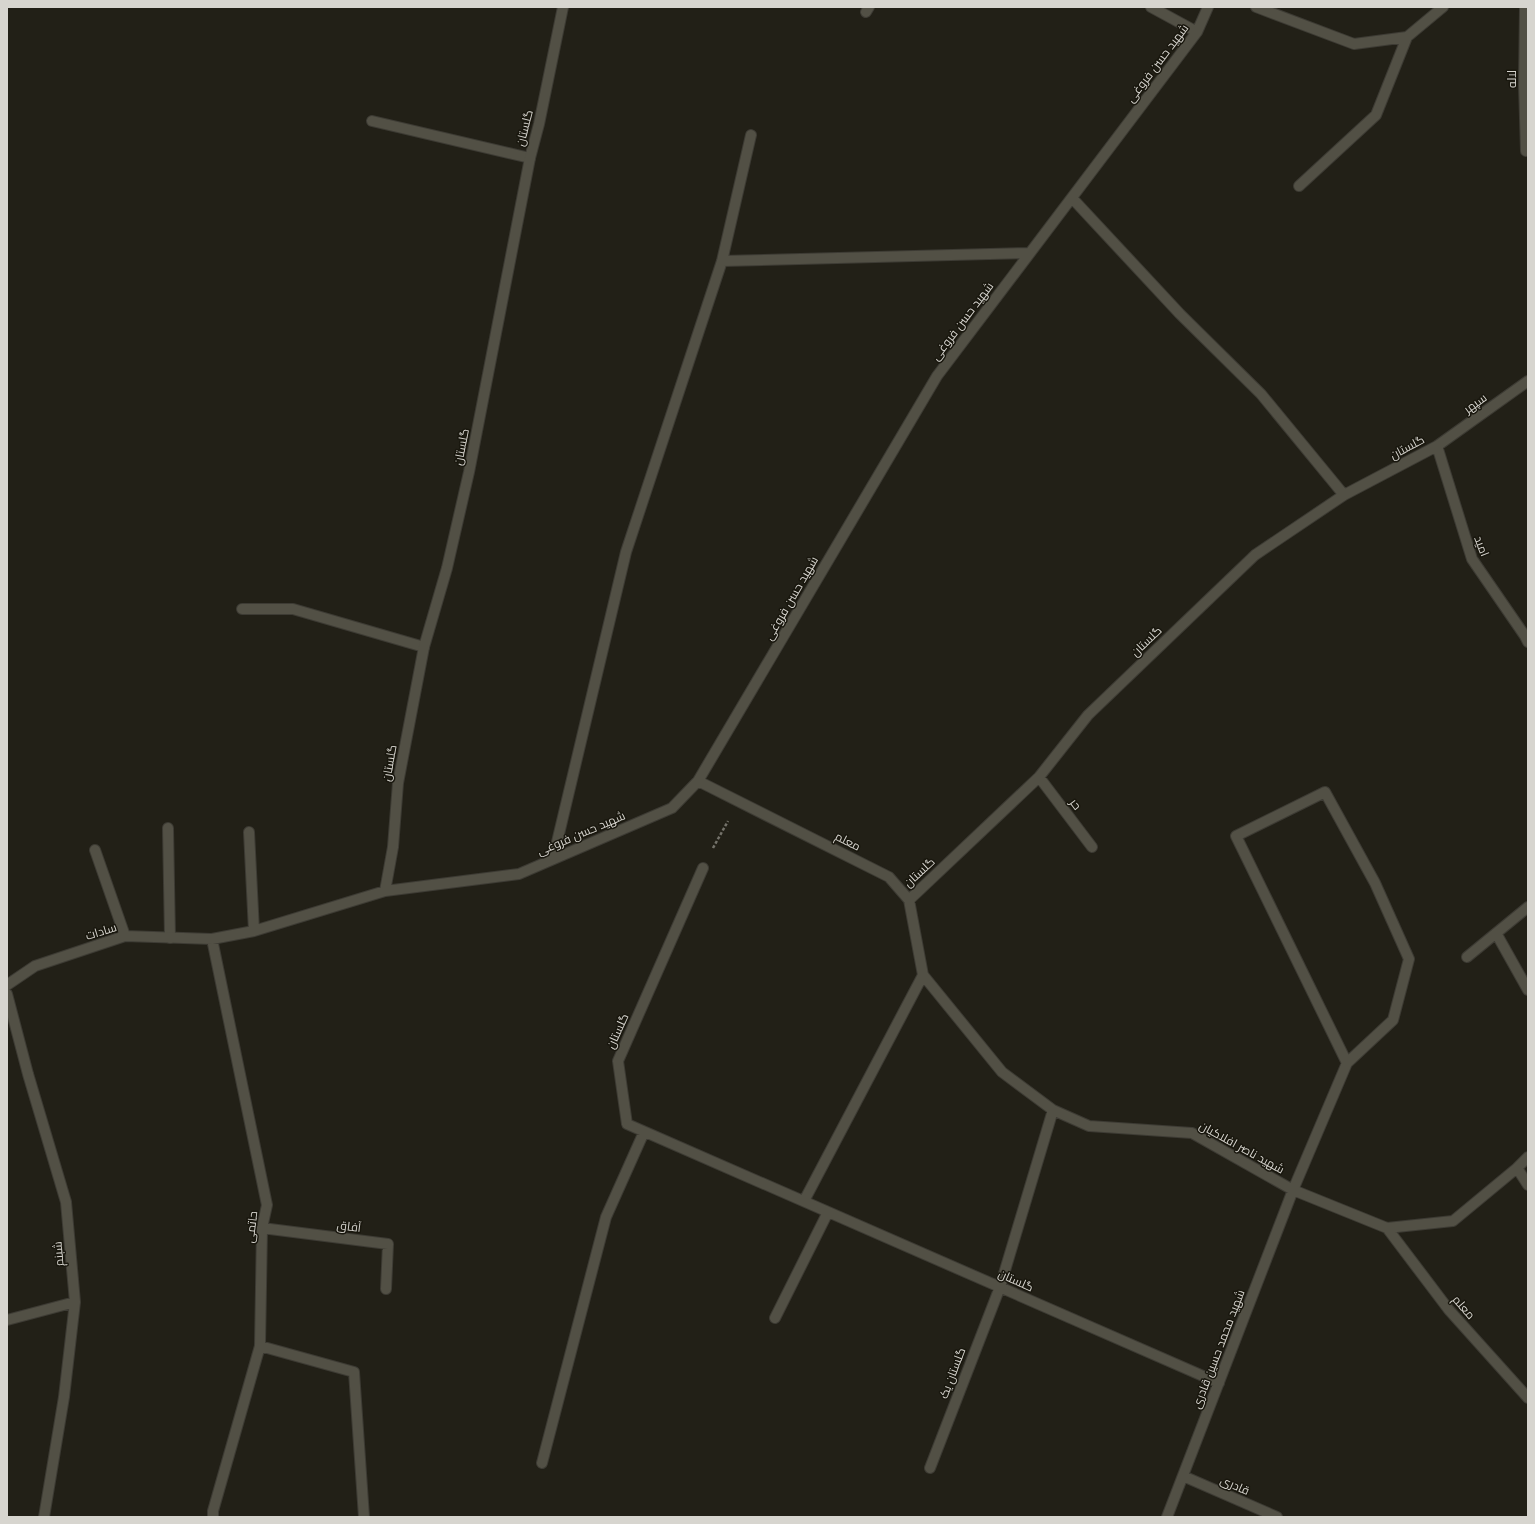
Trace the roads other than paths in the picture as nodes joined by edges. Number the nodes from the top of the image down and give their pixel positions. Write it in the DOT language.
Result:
graph roads {
  1 [pos="564,7"];
  2 [pos="1151,7"];
  3 [pos="1208,7"];
  4 [pos="1256,7"];
  5 [pos="1443,7"];
  6 [pos="1525,7"];
  7 [pos="1197,32"];
  8 [pos="1407,37"];
  9 [pos="372,121"];
  10 [pos="751,135"];
  11 [pos="1526,151"];
  12 [pos="530,158"];
  13 [pos="1299,186"];
  14 [pos="1072,198"];
  15 [pos="1029,253"];
  16 [pos="722,261"];
  17 [pos="1528,381"];
  18 [pos="1437,446"];
  19 [pos="1344,495"];
  20 [pos="242,609"];
  21 [pos="1527,638"];
  22 [pos="424,647"];
  23 [pos="1039,777"];
  24 [pos="698,781"];
  25 [pos="168,828"];
  26 [pos="250,832"];
  27 [pos="1092,847"];
  28 [pos="95,850"];
  29 [pos="553,859"];
  30 [pos="703,868"];
  31 [pos="385,891"];
  32 [pos="909,900"];
  33 [pos="1528,907"];
  34 [pos="254,931"];
  35 [pos="1496,933"];
  36 [pos="125,936"];
  37 [pos="170,938"];
  38 [pos="212,938"];
  39 [pos="1467,957"];
  40 [pos="923,975"];
  41 [pos="7,985"];
  42 [pos="1528,990"];
  43 [pos="7,994"];
  44 [pos="1347,1063"];
  45 [pos="1053,1110"];
  46 [pos="644,1132"];
  47 [pos="1528,1157"];
  48 [pos="1517,1168"];
  49 [pos="1528,1185"];
  50 [pos="1293,1190"];
  51 [pos="804,1201"];
  52 [pos="828,1212"];
  53 [pos="262,1228"];
  54 [pos="1387,1228"];
  55 [pos="1000,1287"];
  56 [pos="386,1289"];
  57 [pos="75,1302"];
  58 [pos="775,1318"];
  59 [pos="7,1320"];
  60 [pos="260,1346"];
  61 [pos="1219,1383"];
  62 [pos="1528,1398"];
  63 [pos="542,1462"];
  64 [pos="930,1468"];
  65 [pos="1183,1476"];
  66 [pos="44,1517"];
  67 [pos="213,1517"];
  68 [pos="364,1517"];
  69 [pos="1167,1517"];
  70 [pos="1276,1517"];
  1 -- 12 [label="street, گلستان"];
  2 -- 7 [label="street"];
  3 -- 7 [label="street, شهید حسن فروغی"];
  4 -- 8 [label="street"];
  5 -- 8 [label="street"];
  6 -- 11 [label="street, لاله"];
  7 -- 14 [label="street, شهید حسن فروغی"];
  8 -- 13 [label="street"];
  9 -- 12 [label="street"];
  10 -- 16 [label="street"];
  12 -- 22 [label="street, گلستان"];
  14 -- 15 [label="street, شهید حسن فروغی"];
  14 -- 19 [label="street"];
  15 -- 16 [label="street"];
  15 -- 24 [label="street, شهید حسن فروغی"];
  16 -- 29 [label="street"];
  17 -- 18 [label="street, سپهر"];
  18 -- 19 [label="street, گلستان"];
  18 -- 21 [label="street, امید"];
  19 -- 23 [label="street, گلستان"];
  20 -- 22 [label="street"];
  22 -- 31 [label="street, گلستان"];
  23 -- 27 [label="street, حر"];
  23 -- 32 [label="street, گلستان"];
  24 -- 29 [label="street, شهید حسن فروغی"];
  24 -- 32 [label="street, معلم"];
  25 -- 37 [label="street"];
  26 -- 34 [label="street"];
  28 -- 36 [label="street"];
  29 -- 31 [label="street, شهید حسن فروغی"];
  30 -- 46 [label="street, گلستان"];
  31 -- 34 [label="street, شهید حسن فروغی"];
  32 -- 40 [label="street, معلم"];
  33 -- 35 [label="street"];
  34 -- 38 [label="street, شهید حسن فروغی"];
  35 -- 39 [label="street"];
  35 -- 42 [label="street"];
  36 -- 37 [label="street, سادات"];
  36 -- 41 [label="street, سادات"];
  37 -- 38 [label="street, سادات"];
  38 -- 53 [label="street, حاتمی"];
  40 -- 45 [label="street, شهید ناصر افلاکیان"];
  40 -- 51 [label="street"];
  43 -- 57 [label="street, شبنم"];
  44 -- 44 [label="street"];
  44 -- 50 [label="street, شهید محمد حسین قادری"];
  45 -- 50 [label="street, شهید ناصر افلاکیان"];
  45 -- 55 [label="street, گلستان یک"];
  46 -- 51 [label="street, گلستان"];
  46 -- 63 [label="street"];
  47 -- 48 [label="street, شهید ناصر افلاکیان"];
  48 -- 49 [label="street"];
  48 -- 54 [label="street, شهید ناصر افلاکیان"];
  50 -- 54 [label="street, شهید ناصر افلاکیان"];
  50 -- 61 [label="street, شهید محمد حسین قادری"];
  51 -- 52 [label="street, گلستان"];
  52 -- 55 [label="street, گلستان"];
  52 -- 58 [label="street"];
  53 -- 56 [label="street, آفاق"];
  53 -- 60 [label="street, حاتمی"];
  54 -- 62 [label="street, معلم"];
  55 -- 61 [label="street, گلستان"];
  55 -- 64 [label="street, گلستان یک"];
  57 -- 59 [label="street"];
  57 -- 66 [label="street, شبنم"];
  60 -- 67 [label="street, حاتمی"];
  60 -- 68 [label="street"];
  61 -- 65 [label="street, شهید محمد حسین قادری"];
  65 -- 69 [label="street, شهید محمد حسین قادری"];
  65 -- 70 [label="street, قادری"];
}
